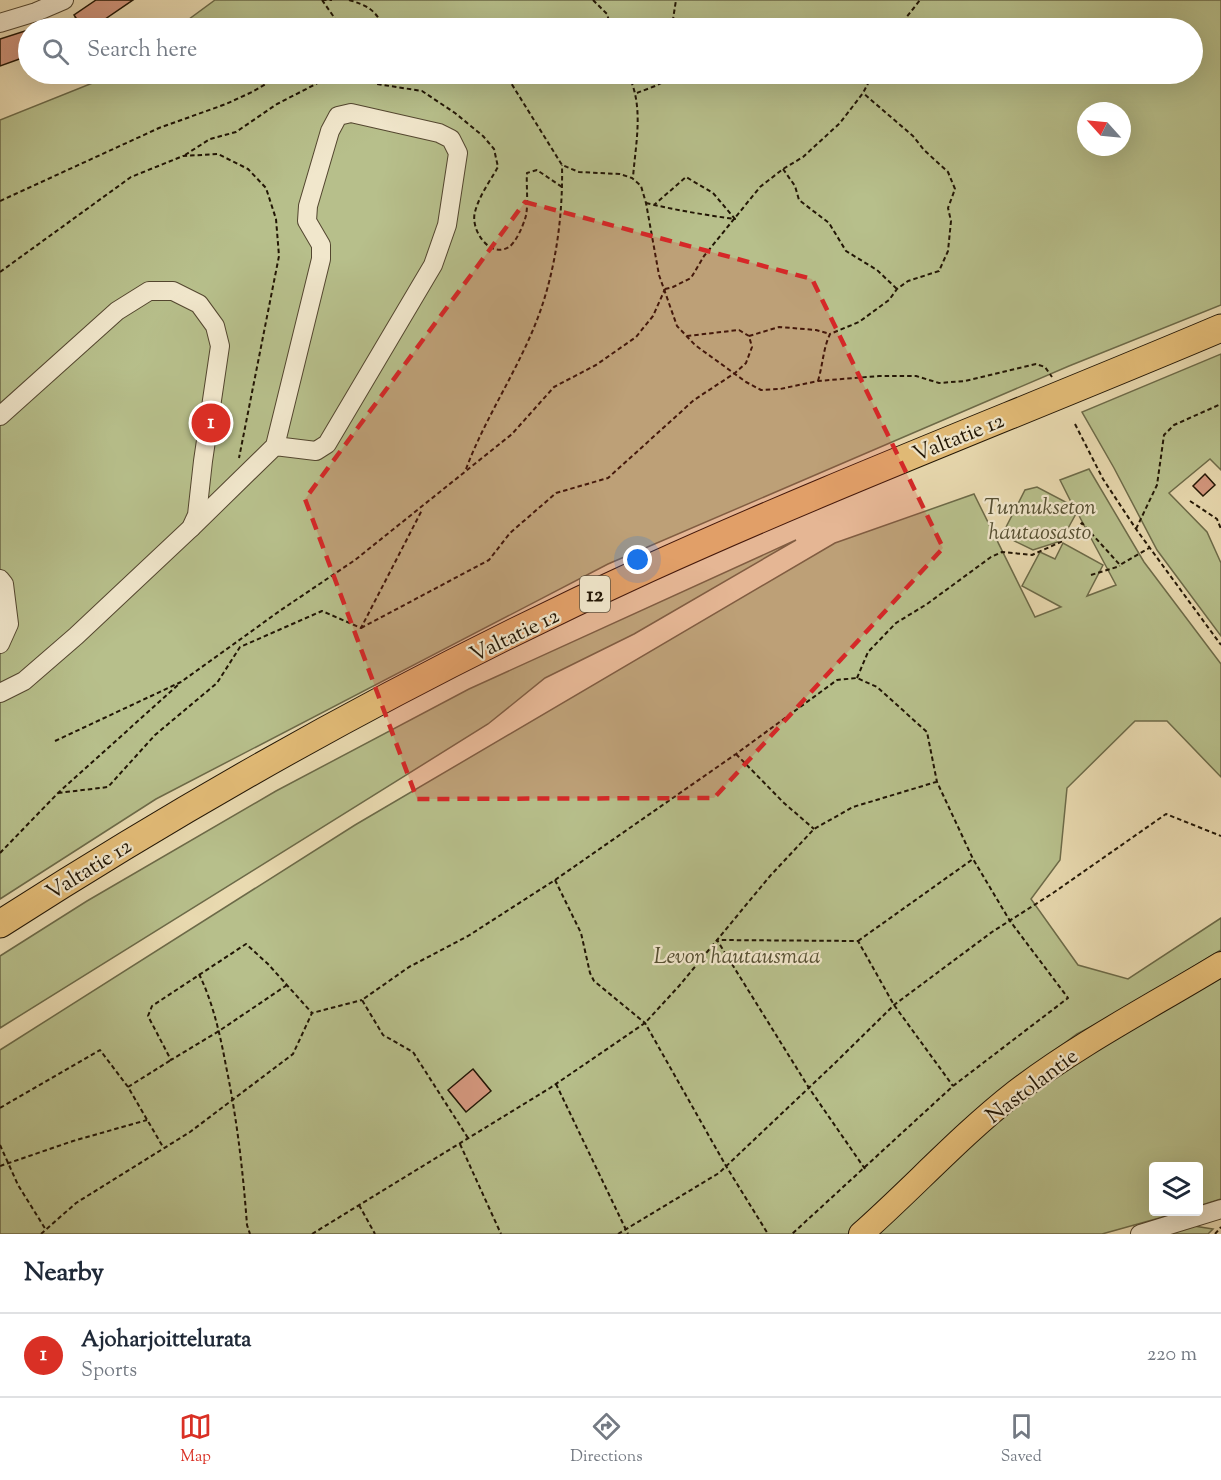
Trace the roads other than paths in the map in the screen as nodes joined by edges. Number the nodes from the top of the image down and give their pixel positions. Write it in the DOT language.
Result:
graph roads {
  1 [pos="64,0"];
  2 [pos="0,23"];
  3 [pos="1221,328"];
  4 [pos="0,416"];
  5 [pos="275,446"];
  6 [pos="191,528"];
  7 [pos="0,579"];
  8 [pos="0,644"];
  9 [pos="0,693"];
  10 [pos="0,924"];
  11 [pos="1221,964"];
  12 [pos="1221,1209"];
  13 [pos="861,1234"];
  14 [pos="1140,1234"];
  1 -- 2 [label="street"];
  3 -- 10 [label="highway, Valtatie 12 / 12"];
  4 -- 6 [label="street"];
  5 -- 5 [label="street"];
  5 -- 6 [label="street"];
  6 -- 9 [label="street"];
  7 -- 8 [label="street"];
  11 -- 13 [label="main road, Nastolantie"];
  12 -- 14 [label="street"];
}
